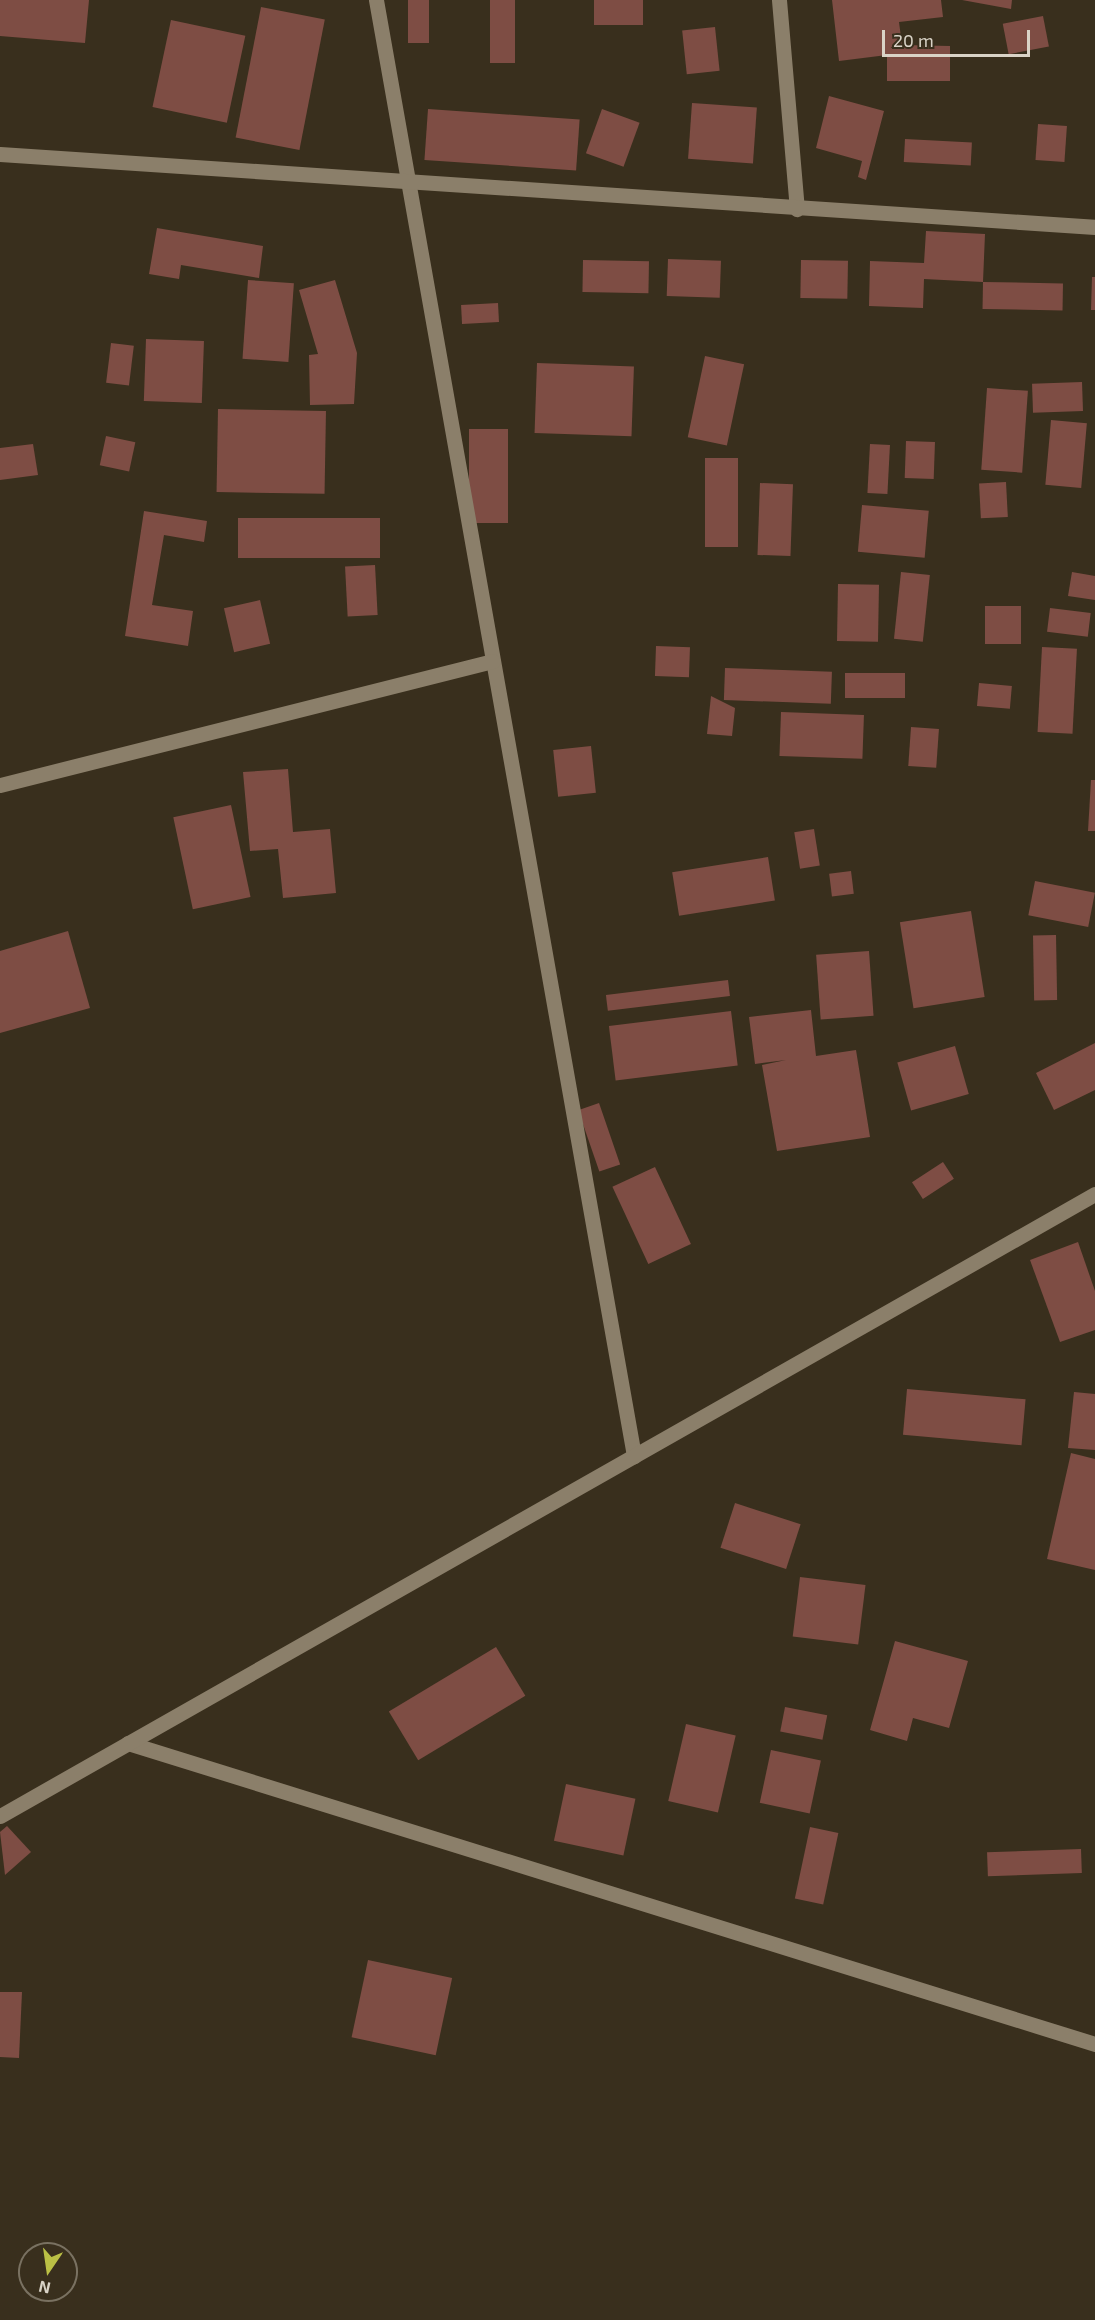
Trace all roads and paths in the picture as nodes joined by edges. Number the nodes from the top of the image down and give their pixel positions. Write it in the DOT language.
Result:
graph roads {
  1 [pos="376,0"];
  2 [pos="778,0"];
  3 [pos="0,154"];
  4 [pos="408,179"];
  5 [pos="797,209"];
  6 [pos="1095,227"];
  7 [pos="493,661"];
  8 [pos="0,785"];
  9 [pos="1095,1194"];
  10 [pos="634,1456"];
  11 [pos="128,1743"];
  12 [pos="0,1816"];
  13 [pos="1095,2044"];
  1 -- 4 [label="street"];
  2 -- 5 [label="street"];
  3 -- 4 [label="street"];
  4 -- 5 [label="street"];
  4 -- 7 [label="street"];
  5 -- 6 [label="street"];
  7 -- 8 [label="street"];
  7 -- 10 [label="street"];
  9 -- 10 [label="street"];
  10 -- 11 [label="street"];
  11 -- 12 [label="street"];
  11 -- 13 [label="street"];
}
